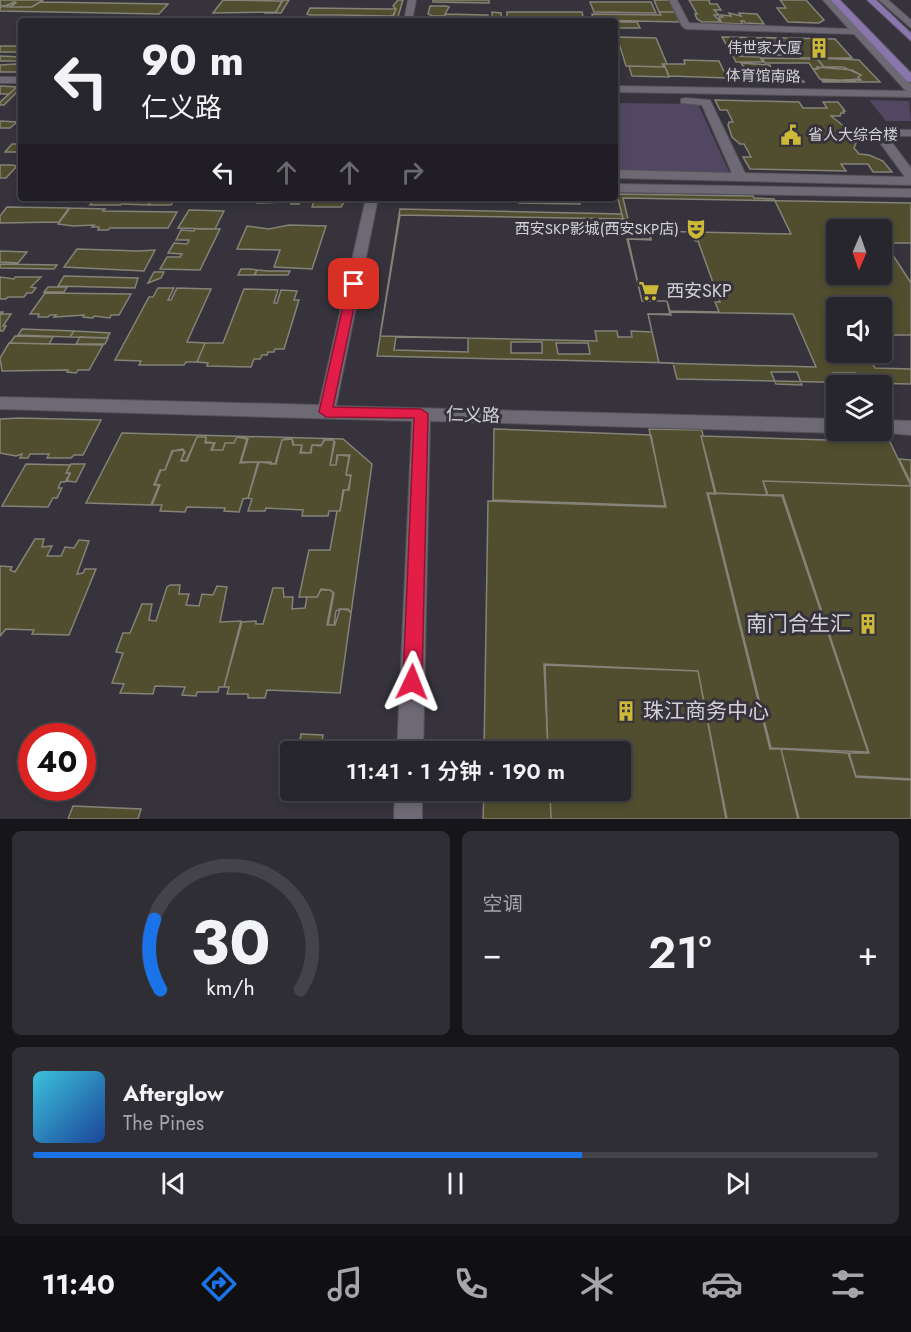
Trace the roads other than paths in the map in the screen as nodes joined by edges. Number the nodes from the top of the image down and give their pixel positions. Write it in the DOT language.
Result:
graph roads {
  1 [pos="412,0"];
  2 [pos="673,0"];
  3 [pos="827,0"];
  4 [pos="835,0"];
  5 [pos="871,0"];
  6 [pos="883,0"];
  7 [pos="409,18"];
  8 [pos="911,25"];
  9 [pos="861,32"];
  10 [pos="911,38"];
  11 [pos="911,79"];
  12 [pos="0,80"];
  13 [pos="18,80"];
  14 [pos="618,89"];
  15 [pos="911,92"];
  16 [pos="618,100"];
  17 [pos="911,133"];
  18 [pos="618,174"];
  19 [pos="740,177"];
  20 [pos="911,178"];
  21 [pos="618,188"];
  22 [pos="911,193"];
  23 [pos="371,201"];
  24 [pos="0,403"];
  25 [pos="326,412"];
  26 [pos="421,414"];
  27 [pos="826,426"];
  28 [pos="892,427"];
  29 [pos="911,428"];
  30 [pos="410,741"];
  31 [pos="409,801"];
  32 [pos="408,819"];
  1 -- 7 [label="street"];
  2 -- 9 [label="street"];
  3 -- 9 [label="street"];
  4 -- 9 [label="main road"];
  5 -- 10 [label="main road"];
  6 -- 8 [label="street"];
  9 -- 11 [label="main road"];
  9 -- 15 [label="street"];
  12 -- 13 [label="street"];
  14 -- 15 [label="street, 体育馆南路"];
  16 -- 19 [label="street"];
  17 -- 20 [label="street"];
  18 -- 19 [label="street"];
  19 -- 20 [label="street"];
  21 -- 22 [label="street"];
  23 -- 25 [label="street"];
  24 -- 25 [label="street, 仁义路"];
  25 -- 26 [label="street, 仁义路"];
  26 -- 27 [label="street, 仁义路"];
  26 -- 30 [label="street"];
  28 -- 29 [label="street"];
  31 -- 32 [label="street"];
}
